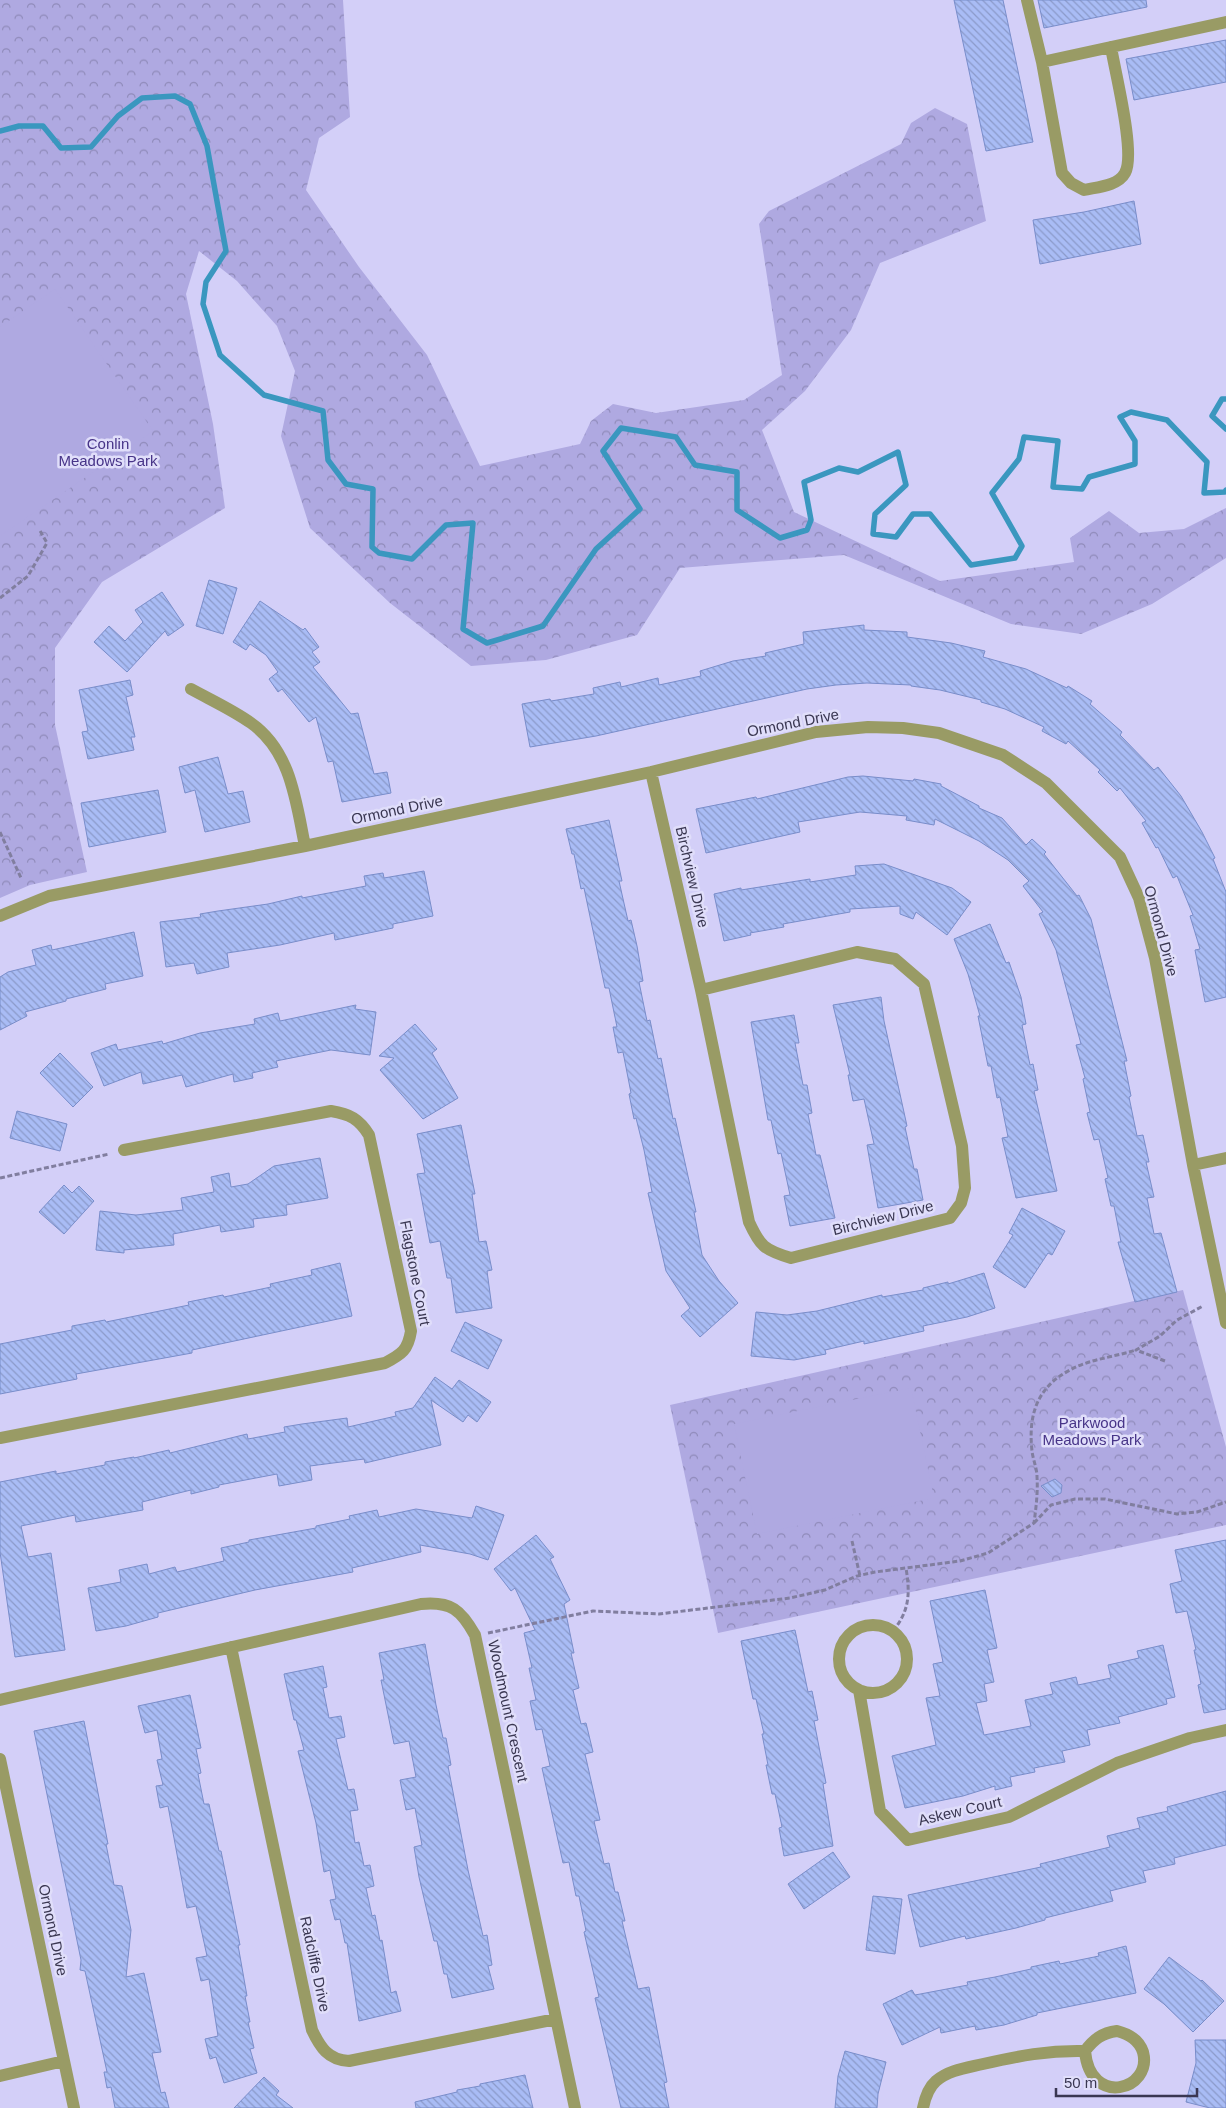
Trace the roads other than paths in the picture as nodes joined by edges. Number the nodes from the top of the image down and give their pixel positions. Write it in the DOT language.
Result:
graph roads {
  1 [pos="1027,0"];
  2 [pos="1226,22"];
  3 [pos="1110,47"];
  4 [pos="1042,62"];
  5 [pos="191,689"];
  6 [pos="651,772"];
  7 [pos="305,846"];
  8 [pos="0,916"];
  9 [pos="701,990"];
  10 [pos="124,1150"];
  11 [pos="1226,1158"];
  12 [pos="1193,1165"];
  13 [pos="1226,1323"];
  14 [pos="0,1438"];
  15 [pos="231,1647"];
  16 [pos="859,1690"];
  17 [pos="0,1700"];
  18 [pos="1226,1730"];
  19 [pos="0,1759"];
  20 [pos="556,2019"];
  21 [pos="1085,2051"];
  22 [pos="64,2061"];
  23 [pos="0,2076"];
  24 [pos="74,2108"];
  25 [pos="575,2108"];
  26 [pos="923,2108"];
  1 -- 4 [label="street"];
  2 -- 3 [label="street"];
  3 -- 4 [label="street"];
  3 -- 4 [label="street"];
  5 -- 7 [label="street"];
  6 -- 7 [label="street, Ormond Drive"];
  6 -- 9 [label="street, Birchview Drive"];
  6 -- 12 [label="street, Ormond Drive"];
  7 -- 8 [label="street, Ormond Drive"];
  9 -- 9 [label="street, Birchview Drive"];
  10 -- 14 [label="street, Flagstone Court"];
  11 -- 12 [label="street"];
  12 -- 13 [label="street, Ormond Drive"];
  15 -- 17 [label="street, Woodmount Crescent"];
  15 -- 20 [label="street, Radcliffe Drive"];
  15 -- 20 [label="street, Woodmount Crescent"];
  16 -- 16 [label="street"];
  16 -- 18 [label="street, Askew Court"];
  19 -- 22 [label="street, Ormond Drive"];
  20 -- 25 [label="street, Woodmount Crescent"];
  21 -- 21 [label="street"];
  21 -- 26 [label="street"];
  22 -- 23 [label="street"];
  22 -- 24 [label="street, Ormond Drive"];
}
